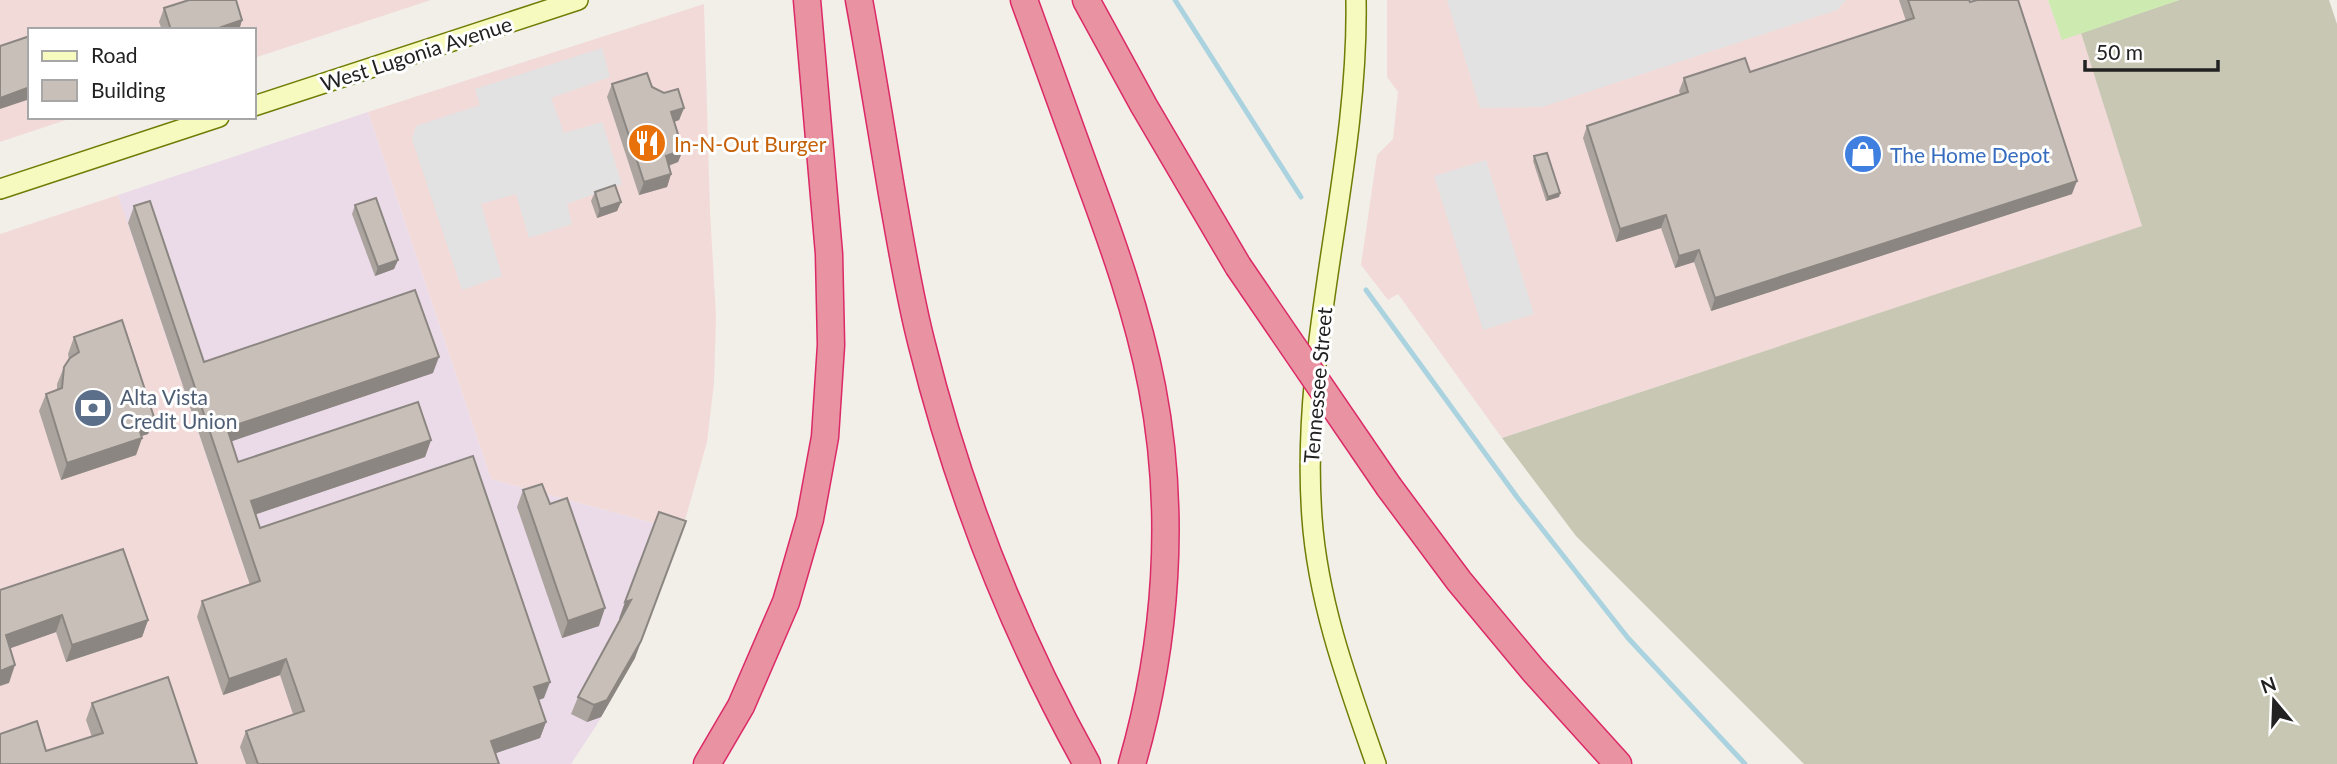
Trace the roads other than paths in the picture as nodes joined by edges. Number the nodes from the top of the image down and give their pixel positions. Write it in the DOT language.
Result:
graph roads {
  1 [pos="578,0"];
  2 [pos="1024,0"];
  3 [pos="1086,0"];
  4 [pos="1356,0"];
  5 [pos="860,1"];
  6 [pos="808,10"];
  7 [pos="256,105"];
  8 [pos="213,119"];
  9 [pos="0,189"];
  10 [pos="706,764"];
  11 [pos="1087,764"];
  12 [pos="1132,764"];
  13 [pos="1376,764"];
  14 [pos="1618,764"];
  1 -- 7 [label="main road, West Lugonia Avenue"];
  2 -- 12 [label="highway"];
  3 -- 14 [label="highway, bridge"];
  4 -- 13 [label="main road, Tennessee Street"];
  5 -- 11 [label="highway"];
  6 -- 10 [label="highway"];
  8 -- 9 [label="main road"];
}
